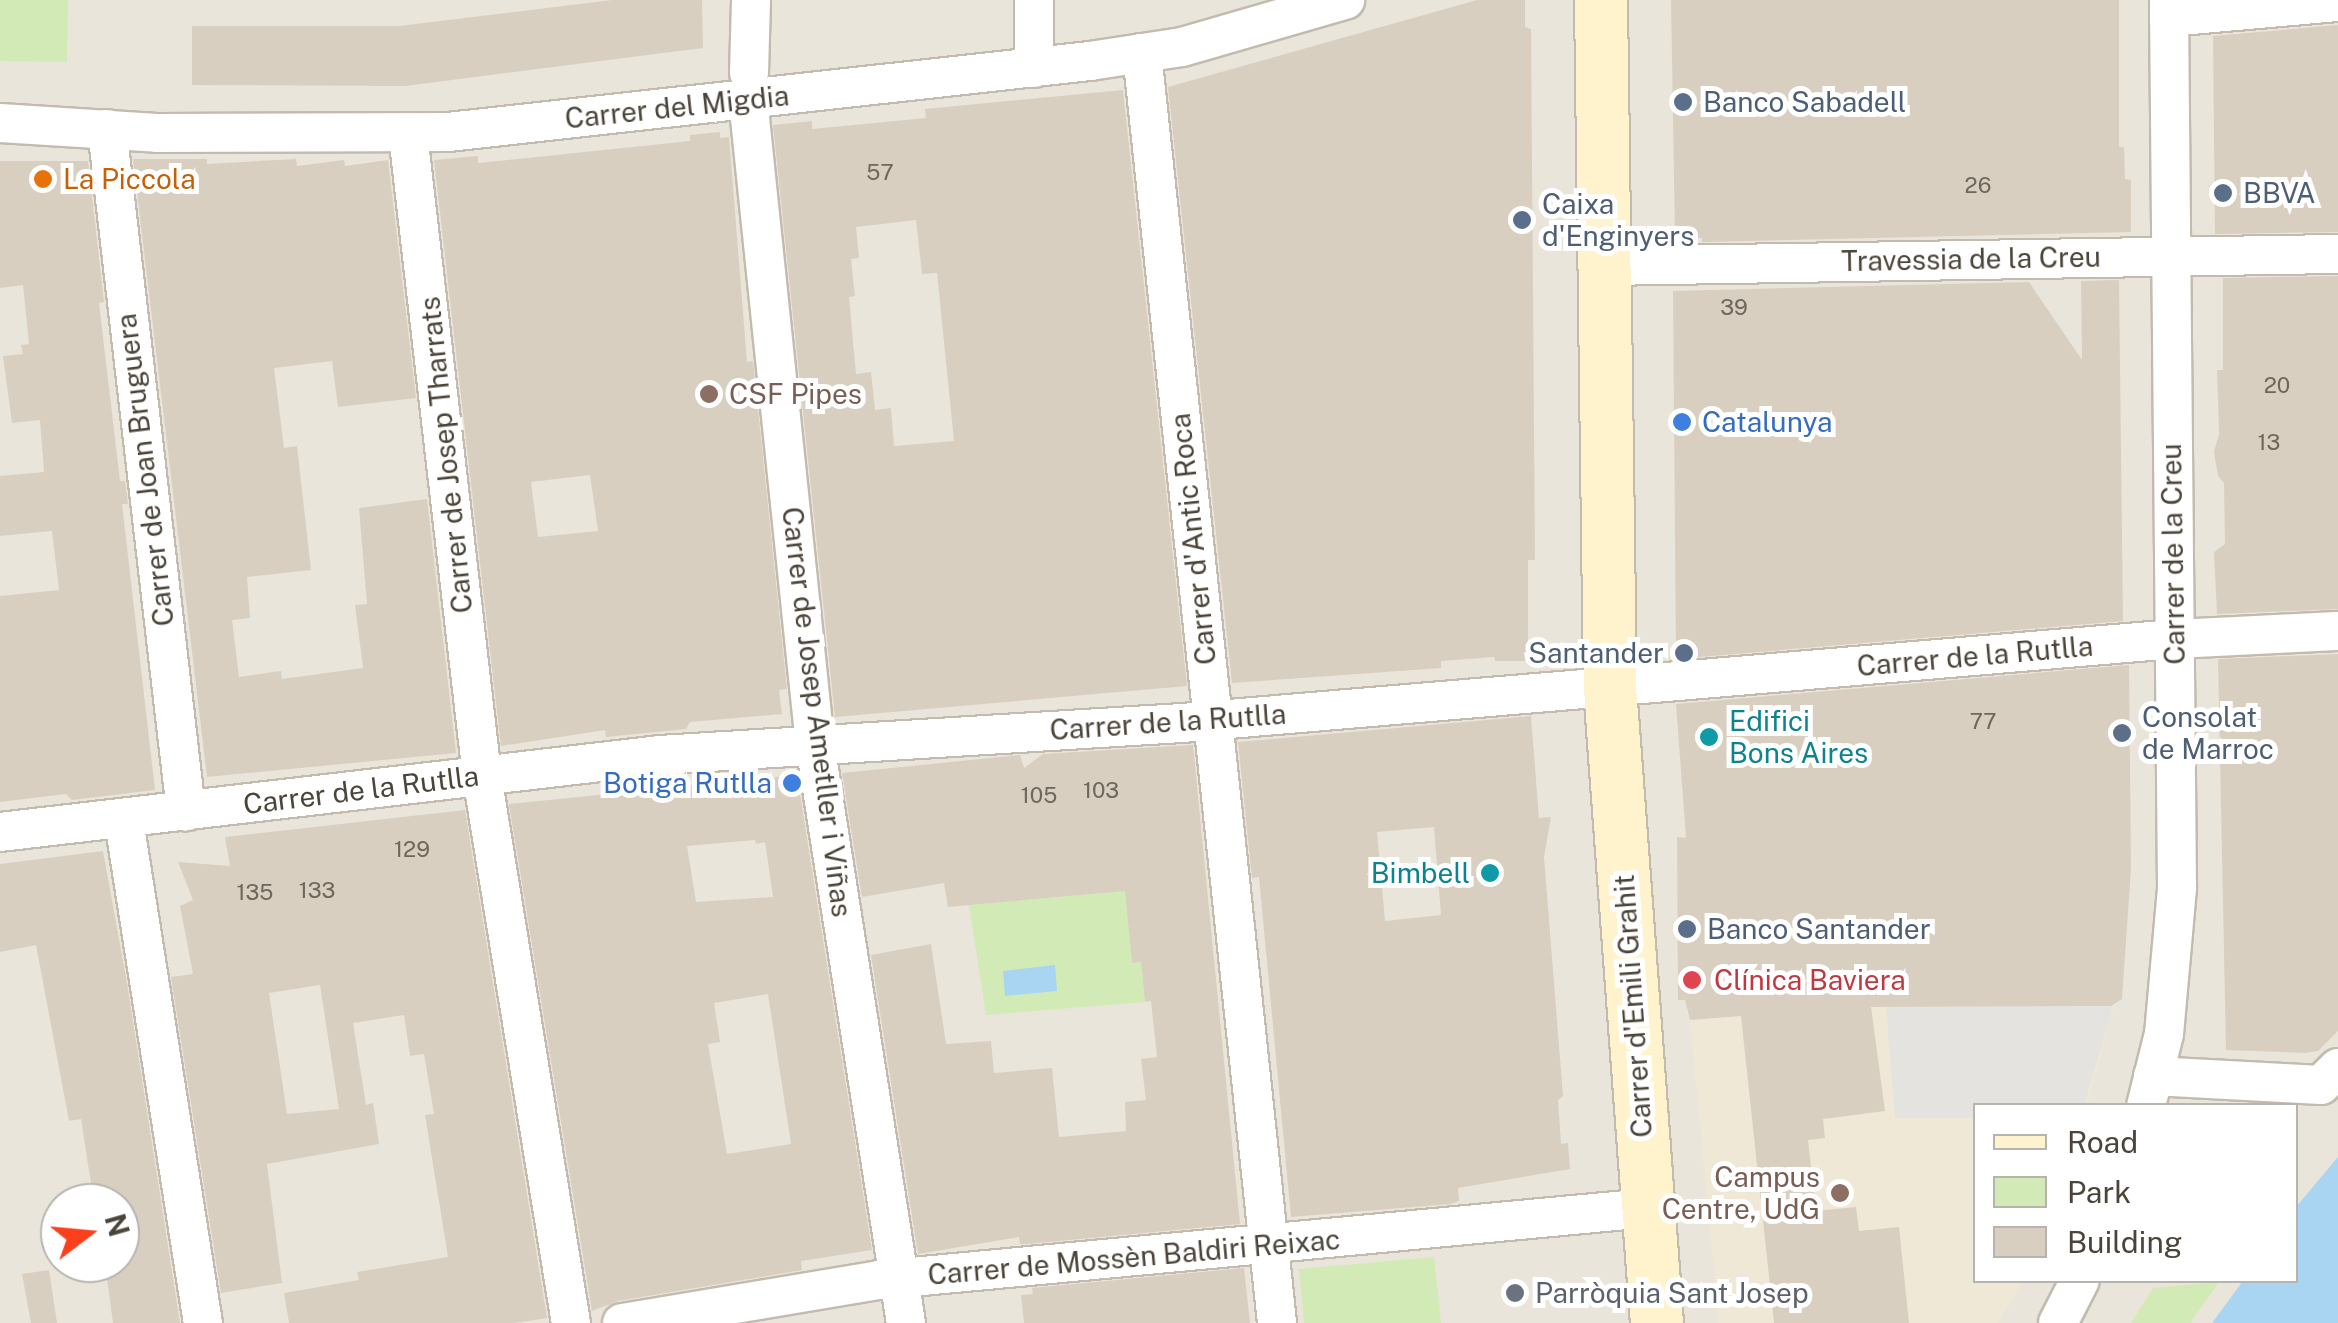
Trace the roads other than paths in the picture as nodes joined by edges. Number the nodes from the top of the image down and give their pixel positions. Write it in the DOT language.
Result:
graph roads {
  1 [pos="751,0"];
  2 [pos="1034,0"];
  3 [pos="1345,0"];
  4 [pos="1601,0"];
  5 [pos="2338,2"];
  6 [pos="2169,8"];
  7 [pos="1142,53"];
  8 [pos="1034,68"];
  9 [pos="748,86"];
  10 [pos="0,123"];
  11 [pos="107,129"];
  12 [pos="408,134"];
  13 [pos="2338,254"];
  14 [pos="2170,257"];
  15 [pos="1604,266"];
  16 [pos="2338,630"];
  17 [pos="2174,639"];
  18 [pos="1610,688"];
  19 [pos="1212,719"];
  20 [pos="815,744"];
  21 [pos="482,776"];
  22 [pos="186,811"];
  23 [pos="124,821"];
  24 [pos="0,832"];
  25 [pos="2338,1068"];
  26 [pos="2150,1091"];
  27 [pos="1648,1208"];
  28 [pos="1270,1257"];
  29 [pos="899,1279"];
  30 [pos="2078,1283"];
  31 [pos="724,1315"];
  32 [pos="202,1323"];
  33 [pos="571,1323"];
  34 [pos="622,1323"];
  35 [pos="906,1323"];
  36 [pos="1276,1323"];
  37 [pos="1657,1323"];
  38 [pos="2058,1323"];
  1 -- 9 [label="street, Carrer de Josep Ametller i Viñas"];
  2 -- 8 [label="street"];
  3 -- 7 [label="street, Carrer del Migdia"];
  4 -- 15 [label="main road, Carrer d'Emili Grahit"];
  5 -- 6 [label="street"];
  6 -- 14 [label="street, Carrer de la Creu"];
  7 -- 8 [label="street, Carrer del Migdia"];
  7 -- 19 [label="street, Carrer d'Antic Roca"];
  8 -- 9 [label="street, Carrer del Migdia"];
  9 -- 12 [label="street, Carrer del Migdia"];
  9 -- 20 [label="street, Carrer de Josep Ametller i Viñas"];
  10 -- 11 [label="street, Carrer del Migdia"];
  11 -- 12 [label="street, Carrer del Migdia"];
  11 -- 22 [label="street, Carrer de Joan Bruguera"];
  12 -- 21 [label="street, Carrer de Josep Tharrats"];
  13 -- 14 [label="street, Travessia de la Creu"];
  14 -- 15 [label="street, Travessia de la Creu"];
  14 -- 17 [label="street, Carrer de la Creu"];
  15 -- 18 [label="main road, Carrer d'Emili Grahit"];
  16 -- 17 [label="street, Carrer de la Rutlla"];
  17 -- 18 [label="street, Carrer de la Rutlla"];
  17 -- 26 [label="street, Carrer de la Creu"];
  18 -- 19 [label="street, Carrer de la Rutlla"];
  18 -- 27 [label="main road, Carrer d'Emili Grahit"];
  19 -- 20 [label="street, Carrer de la Rutlla"];
  19 -- 28 [label="street, Carrer d'Antic Roca"];
  20 -- 21 [label="street, Carrer de la Rutlla"];
  20 -- 29 [label="street, Carrer de Josep Ametller i Viñas"];
  21 -- 22 [label="street, Carrer de la Rutlla"];
  21 -- 33 [label="street, Carrer de Josep Tharrats"];
  22 -- 23 [label="street, Carrer de la Rutlla"];
  23 -- 24 [label="street, Carrer de la Rutlla"];
  23 -- 32 [label="street"];
  25 -- 26 [label="street"];
  27 -- 28 [label="street, Carrer de Mossèn Baldiri Reixac"];
  27 -- 37 [label="main road, Carrer d'Emili Grahit"];
  28 -- 29 [label="street, Carrer de Mossèn Baldiri Reixac"];
  28 -- 36 [label="street, Carrer d'Antic Roca"];
  29 -- 31 [label="street, Carrer de Mossèn Baldiri Reixac"];
  29 -- 35 [label="street, Carrer de Josep Ametller i Viñas"];
  30 -- 38 [label="street"];
  31 -- 34 [label="street, Carrer de Mossèn Baldiri Reixac"];
}
